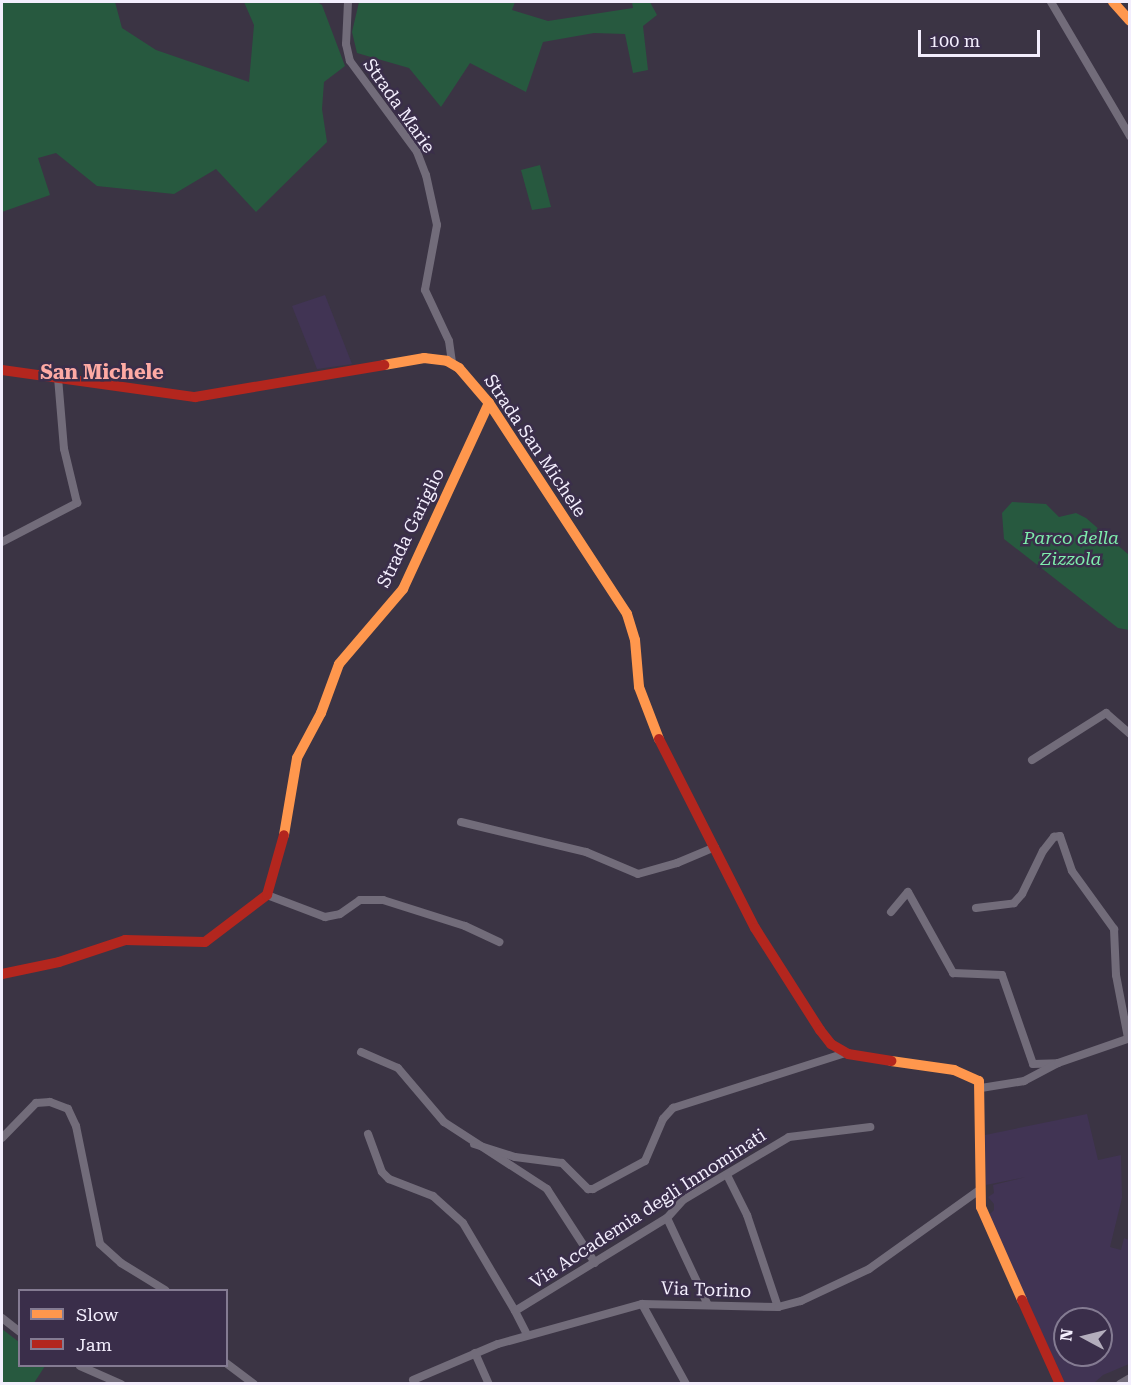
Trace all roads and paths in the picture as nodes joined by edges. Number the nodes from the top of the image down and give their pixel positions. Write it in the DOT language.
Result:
graph roads {
  1 [pos="348,2"];
  2 [pos="1051,2"];
  3 [pos="1113,2"];
  4 [pos="1130,21"];
  5 [pos="1130,136"];
  6 [pos="452,363"];
  7 [pos="2,370"];
  8 [pos="58,378"];
  9 [pos="489,403"];
  10 [pos="2,542"];
  11 [pos="1130,734"];
  12 [pos="1032,760"];
  13 [pos="461,822"];
  14 [pos="715,847"];
  15 [pos="267,895"];
  16 [pos="976,908"];
  17 [pos="891,912"];
  18 [pos="499,942"];
  19 [pos="2,974"];
  20 [pos="1129,1038"];
  21 [pos="361,1052"];
  22 [pos="844,1053"];
  23 [pos="1058,1063"];
  24 [pos="981,1088"];
  25 [pos="870,1127"];
  26 [pos="368,1134"];
  27 [pos="2,1138"];
  28 [pos="474,1144"];
  29 [pos="727,1175"];
  30 [pos="978,1191"];
  31 [pos="667,1218"];
  32 [pos="595,1263"];
  33 [pos="163,1289"];
  34 [pos="642,1304"];
  35 [pos="708,1305"];
  36 [pos="778,1307"];
  37 [pos="515,1311"];
  38 [pos="2,1318"];
  39 [pos="18,1330"];
  40 [pos="527,1335"];
  41 [pos="475,1353"];
  42 [pos="228,1365"];
  43 [pos="85,1367"];
  44 [pos="1130,1378"];
  45 [pos="413,1380"];
  46 [pos="121,1383"];
  47 [pos="254,1383"];
  48 [pos="489,1383"];
  49 [pos="686,1383"];
  50 [pos="1060,1383"];
  51 [pos="1120,1383"];
  1 -- 6 [label="street, Strada Marie"];
  2 -- 5 [label="street"];
  3 -- 4 [label="street"];
  6 -- 8 [label="street"];
  6 -- 9 [label="street, Strada San Michele"];
  7 -- 8 [label="street"];
  8 -- 10 [label="street"];
  9 -- 14 [label="street, Strada San Michele"];
  9 -- 15 [label="street, Strada Gariglio"];
  11 -- 12 [label="street"];
  13 -- 14 [label="street"];
  14 -- 22 [label="street, Strada San Michele"];
  15 -- 18 [label="street"];
  15 -- 19 [label="street"];
  16 -- 20 [label="street"];
  17 -- 23 [label="street"];
  20 -- 23 [label="street"];
  21 -- 28 [label="street"];
  22 -- 24 [label="street"];
  22 -- 28 [label="street"];
  23 -- 24 [label="street"];
  24 -- 30 [label="street"];
  25 -- 29 [label="street, Via Accademia degli Innominati"];
  26 -- 37 [label="street, Via Accademia degli Innominati"];
  27 -- 33 [label="street"];
  28 -- 32 [label="street"];
  29 -- 31 [label="street, Via Accademia degli Innominati"];
  29 -- 36 [label="street"];
  30 -- 36 [label="street, Via Torino"];
  30 -- 50 [label="street"];
  31 -- 32 [label="street, Via Accademia degli Innominati"];
  31 -- 35 [label="street"];
  32 -- 37 [label="street, Via Accademia degli Innominati"];
  34 -- 35 [label="street, Via Torino"];
  34 -- 40 [label="street, Via Torino"];
  34 -- 49 [label="street"];
  35 -- 36 [label="street, Via Torino"];
  37 -- 40 [label="street, Via Accademia degli Innominati"];
  38 -- 39 [label="street"];
  40 -- 41 [label="street, Via Torino"];
  41 -- 45 [label="street, Via Torino"];
  41 -- 48 [label="street"];
  42 -- 47 [label="street"];
  43 -- 46 [label="street"];
  44 -- 51 [label="street"];
}
